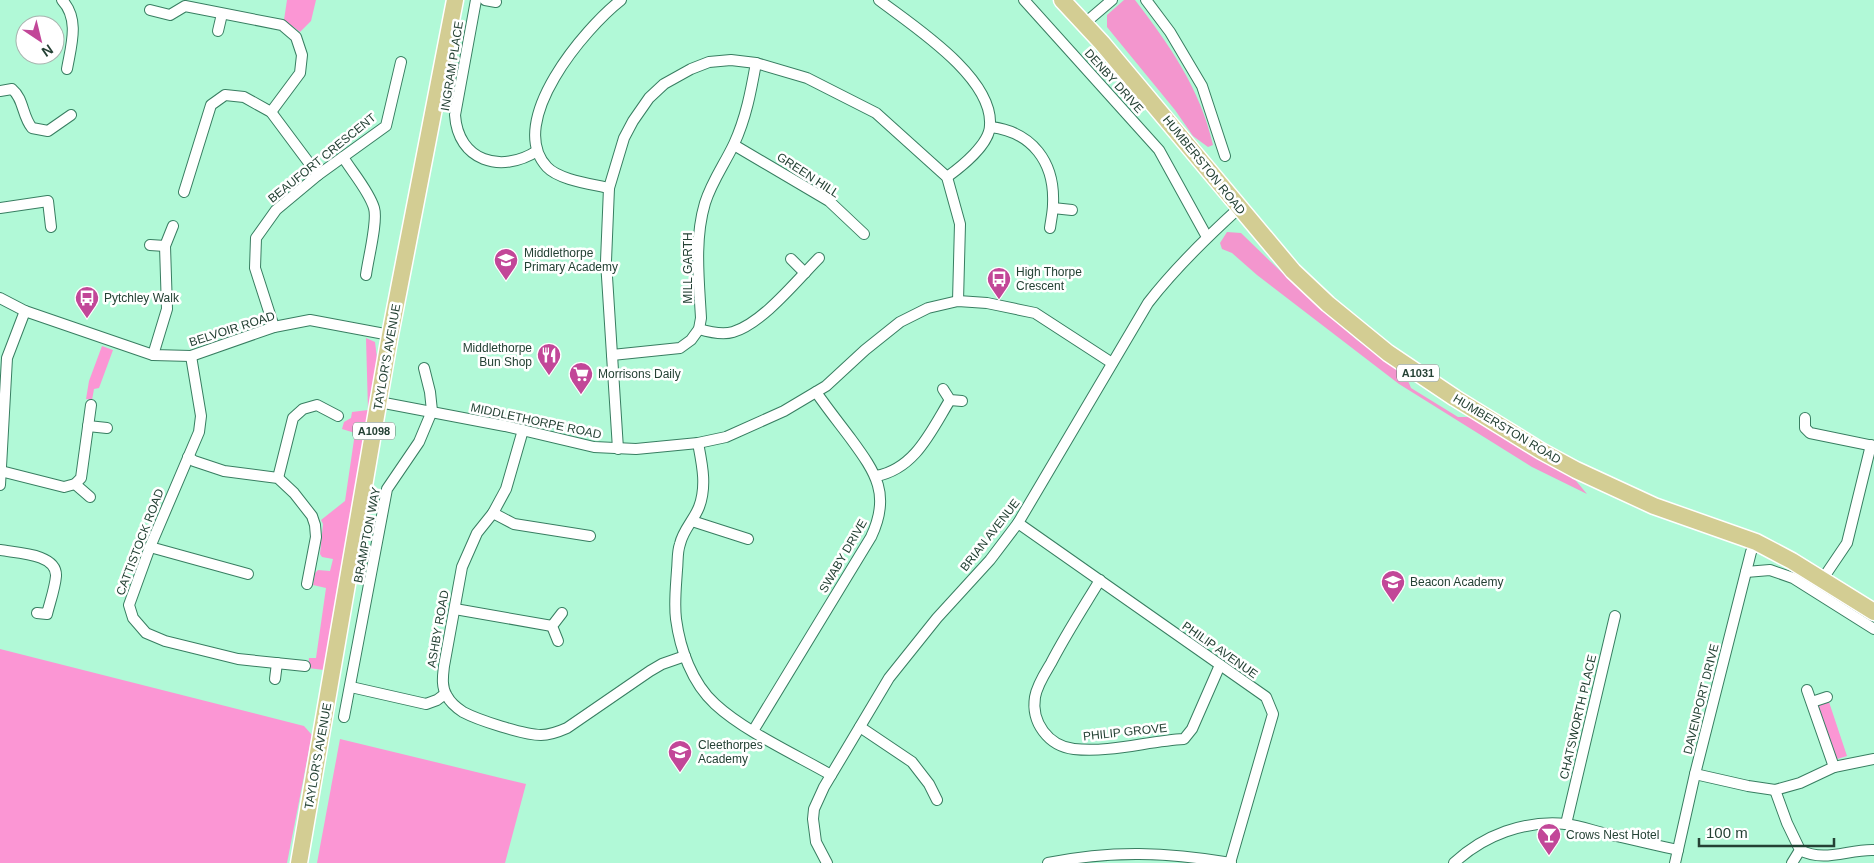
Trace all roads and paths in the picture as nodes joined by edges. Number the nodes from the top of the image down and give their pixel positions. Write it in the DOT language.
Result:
graph roads {
  1 [pos="62,0"];
  2 [pos="455,0"];
  3 [pos="476,0"];
  4 [pos="485,0"];
  5 [pos="621,0"];
  6 [pos="879,0"];
  7 [pos="1024,0"];
  8 [pos="1062,0"];
  9 [pos="1112,0"];
  10 [pos="1146,0"];
  11 [pos="496,2"];
  12 [pos="150,10"];
  13 [pos="222,14"];
  14 [pos="1085,23"];
  15 [pos="218,31"];
  16 [pos="400,62"];
  17 [pos="756,63"];
  18 [pos="67,69"];
  19 [pos="0,91"];
  20 [pos="271,112"];
  21 [pos="71,115"];
  22 [pos="991,127"];
  23 [pos="734,145"];
  24 [pos="536,151"];
  25 [pos="1225,156"];
  26 [pos="343,157"];
  27 [pos="318,175"];
  28 [pos="947,177"];
  29 [pos="609,188"];
  30 [pos="184,192"];
  31 [pos="0,208"];
  32 [pos="1053,208"];
  33 [pos="1240,208"];
  34 [pos="1072,210"];
  35 [pos="173,226"];
  36 [pos="51,227"];
  37 [pos="1050,228"];
  38 [pos="864,234"];
  39 [pos="1207,237"];
  40 [pos="150,245"];
  41 [pos="165,246"];
  42 [pos="819,258"];
  43 [pos="792,259"];
  44 [pos="805,273"];
  45 [pos="366,275"];
  46 [pos="0,298"];
  47 [pos="958,302"];
  48 [pos="25,311"];
  49 [pos="274,327"];
  50 [pos="698,329"];
  51 [pos="390,335"];
  52 [pos="153,354"];
  53 [pos="612,355"];
  54 [pos="191,356"];
  55 [pos="1112,363"];
  56 [pos="424,368"];
  57 [pos="943,389"];
  58 [pos="816,392"];
  59 [pos="950,400"];
  60 [pos="962,401"];
  61 [pos="378,402"];
  62 [pos="91,405"];
  63 [pos="432,412"];
  64 [pos="338,416"];
  65 [pos="1806,418"];
  66 [pos="88,426"];
  67 [pos="107,428"];
  68 [pos="523,430"];
  69 [pos="698,443"];
  70 [pos="1873,446"];
  71 [pos="618,449"];
  72 [pos="188,457"];
  73 [pos="1,471"];
  74 [pos="876,476"];
  75 [pos="278,478"];
  76 [pos="75,484"];
  77 [pos="0,485"];
  78 [pos="90,497"];
  79 [pos="493,513"];
  80 [pos="692,521"];
  81 [pos="1018,523"];
  82 [pos="590,536"];
  83 [pos="748,539"];
  84 [pos="1756,542"];
  85 [pos="150,546"];
  86 [pos="0,550"];
  87 [pos="1746,572"];
  88 [pos="248,574"];
  89 [pos="1100,580"];
  90 [pos="1822,580"];
  91 [pos="307,584"];
  92 [pos="455,609"];
  93 [pos="1874,612"];
  94 [pos="37,613"];
  95 [pos="562,613"];
  96 [pos="1615,616"];
  97 [pos="552,626"];
  98 [pos="1874,629"];
  99 [pos="558,641"];
  100 [pos="685,656"];
  101 [pos="277,663"];
  102 [pos="1220,665"];
  103 [pos="305,666"];
  104 [pos="275,679"];
  105 [pos="351,687"];
  106 [pos="1808,690"];
  107 [pos="445,694"];
  108 [pos="1827,697"];
  109 [pos="1812,702"];
  110 [pos="344,717"];
  111 [pos="860,727"];
  112 [pos="753,731"];
  113 [pos="1874,758"];
  114 [pos="1834,767"];
  115 [pos="1695,774"];
  116 [pos="831,775"];
  117 [pos="1775,790"];
  118 [pos="937,800"];
  119 [pos="1566,824"];
  120 [pos="1678,850"];
  121 [pos="1800,850"];
  122 [pos="1874,850"];
  123 [pos="299,863"];
  124 [pos="827,863"];
  125 [pos="1048,863"];
  126 [pos="1230,863"];
  127 [pos="1454,863"];
  128 [pos="1675,863"];
  129 [pos="1792,863"];
  1 -- 18 [label="street"];
  2 -- 51 [label="main road, TAYLOR'S AVENUE / A1098"];
  3 -- 24 [label="street, INGRAM PLACE"];
  4 -- 11 [label="street"];
  5 -- 24 [label="street"];
  6 -- 22 [label="street"];
  7 -- 39 [label="street, DENBY DRIVE"];
  8 -- 14 [label="main road, HUMBERSTON ROAD / A1031"];
  9 -- 14 [label="street"];
  10 -- 25 [label="street"];
  12 -- 13 [label="street"];
  13 -- 15 [label="street"];
  13 -- 20 [label="street"];
  14 -- 33 [label="main road, HUMBERSTON ROAD / A1031"];
  16 -- 26 [label="street, BEAUFORT CRESCENT"];
  17 -- 23 [label="street, MILL GARTH"];
  17 -- 28 [label="street"];
  17 -- 29 [label="street"];
  19 -- 21 [label="street"];
  20 -- 27 [label="street"];
  20 -- 30 [label="street"];
  22 -- 28 [label="street"];
  22 -- 32 [label="street"];
  23 -- 38 [label="street, GREEN HILL"];
  23 -- 50 [label="street, MILL GARTH"];
  24 -- 29 [label="street"];
  26 -- 27 [label="street, BEAUFORT CRESCENT"];
  26 -- 45 [label="street"];
  27 -- 49 [label="street, BEAUFORT CRESCENT"];
  28 -- 47 [label="street"];
  29 -- 53 [label="street"];
  31 -- 36 [label="street"];
  32 -- 34 [label="street"];
  32 -- 37 [label="street"];
  33 -- 39 [label="street, BRIAN AVENUE"];
  33 -- 84 [label="main road, HUMBERSTON ROAD / A1031"];
  35 -- 41 [label="street"];
  39 -- 55 [label="street, BRIAN AVENUE"];
  40 -- 41 [label="street"];
  41 -- 52 [label="street"];
  42 -- 44 [label="street"];
  43 -- 44 [label="street"];
  44 -- 50 [label="street"];
  46 -- 48 [label="street, BELVOIR ROAD"];
  47 -- 55 [label="street, MIDDLETHORPE ROAD"];
  47 -- 58 [label="street, MIDDLETHORPE ROAD"];
  48 -- 52 [label="street, BELVOIR ROAD"];
  48 -- 73 [label="street"];
  49 -- 51 [label="street, BELVOIR ROAD"];
  49 -- 54 [label="street, BELVOIR ROAD"];
  50 -- 53 [label="street"];
  51 -- 61 [label="main road, TAYLOR'S AVENUE / A1098"];
  52 -- 54 [label="street, BELVOIR ROAD"];
  53 -- 71 [label="street"];
  54 -- 72 [label="street, CATTISTOCK ROAD"];
  55 -- 81 [label="street, BRIAN AVENUE"];
  56 -- 63 [label="street"];
  57 -- 59 [label="street"];
  58 -- 69 [label="street, MIDDLETHORPE ROAD"];
  58 -- 74 [label="street, SWABY DRIVE"];
  59 -- 60 [label="street"];
  59 -- 74 [label="street"];
  61 -- 63 [label="street, MIDDLETHORPE ROAD"];
  61 -- 123 [label="main road, TAYLOR'S AVENUE / A1098"];
  62 -- 66 [label="street"];
  63 -- 68 [label="street, MIDDLETHORPE ROAD"];
  63 -- 105 [label="street, BRAMPTON WAY"];
  64 -- 75 [label="street"];
  65 -- 70 [label="street"];
  66 -- 67 [label="street"];
  66 -- 76 [label="street"];
  68 -- 71 [label="street, MIDDLETHORPE ROAD"];
  68 -- 79 [label="street, ASHBY ROAD"];
  69 -- 71 [label="street, MIDDLETHORPE ROAD"];
  69 -- 80 [label="street"];
  70 -- 90 [label="street"];
  72 -- 75 [label="street"];
  72 -- 85 [label="street, CATTISTOCK ROAD"];
  73 -- 76 [label="street"];
  73 -- 77 [label="street"];
  74 -- 112 [label="street, SWABY DRIVE"];
  75 -- 91 [label="street"];
  76 -- 78 [label="street"];
  79 -- 82 [label="street"];
  79 -- 92 [label="street, ASHBY ROAD"];
  80 -- 83 [label="street"];
  80 -- 100 [label="street"];
  81 -- 89 [label="street, PHILIP AVENUE"];
  81 -- 111 [label="street, BRIAN AVENUE"];
  84 -- 87 [label="street, DAVENPORT DRIVE"];
  84 -- 90 [label="main road, HUMBERSTON ROAD / A1031"];
  85 -- 88 [label="street"];
  85 -- 101 [label="street, CATTISTOCK ROAD"];
  86 -- 94 [label="street"];
  87 -- 98 [label="street"];
  87 -- 115 [label="street, DAVENPORT DRIVE"];
  89 -- 102 [label="street, PHILIP AVENUE"];
  89 -- 102 [label="street, PHILIP GROVE"];
  90 -- 93 [label="main road, HUMBERSTON ROAD / A1031"];
  92 -- 97 [label="street"];
  92 -- 107 [label="street, ASHBY ROAD"];
  95 -- 97 [label="street"];
  96 -- 119 [label="street, CHATSWORTH PLACE"];
  97 -- 99 [label="street"];
  100 -- 107 [label="street"];
  100 -- 112 [label="street"];
  101 -- 103 [label="street, CATTISTOCK ROAD"];
  101 -- 104 [label="street"];
  102 -- 126 [label="street, PHILIP AVENUE"];
  105 -- 107 [label="street"];
  105 -- 110 [label="street, BRAMPTON WAY"];
  106 -- 109 [label="street"];
  108 -- 109 [label="street"];
  109 -- 114 [label="street"];
  111 -- 116 [label="street, BRIAN AVENUE"];
  111 -- 118 [label="street"];
  112 -- 116 [label="street"];
  113 -- 114 [label="street"];
  114 -- 117 [label="street"];
  115 -- 117 [label="street"];
  115 -- 120 [label="street, DAVENPORT DRIVE"];
  116 -- 124 [label="street, BRIAN AVENUE"];
  117 -- 121 [label="street"];
  119 -- 120 [label="street"];
  119 -- 127 [label="street"];
  120 -- 128 [label="street, DAVENPORT DRIVE"];
  121 -- 122 [label="street"];
  121 -- 129 [label="street"];
  125 -- 126 [label="street"];
}
